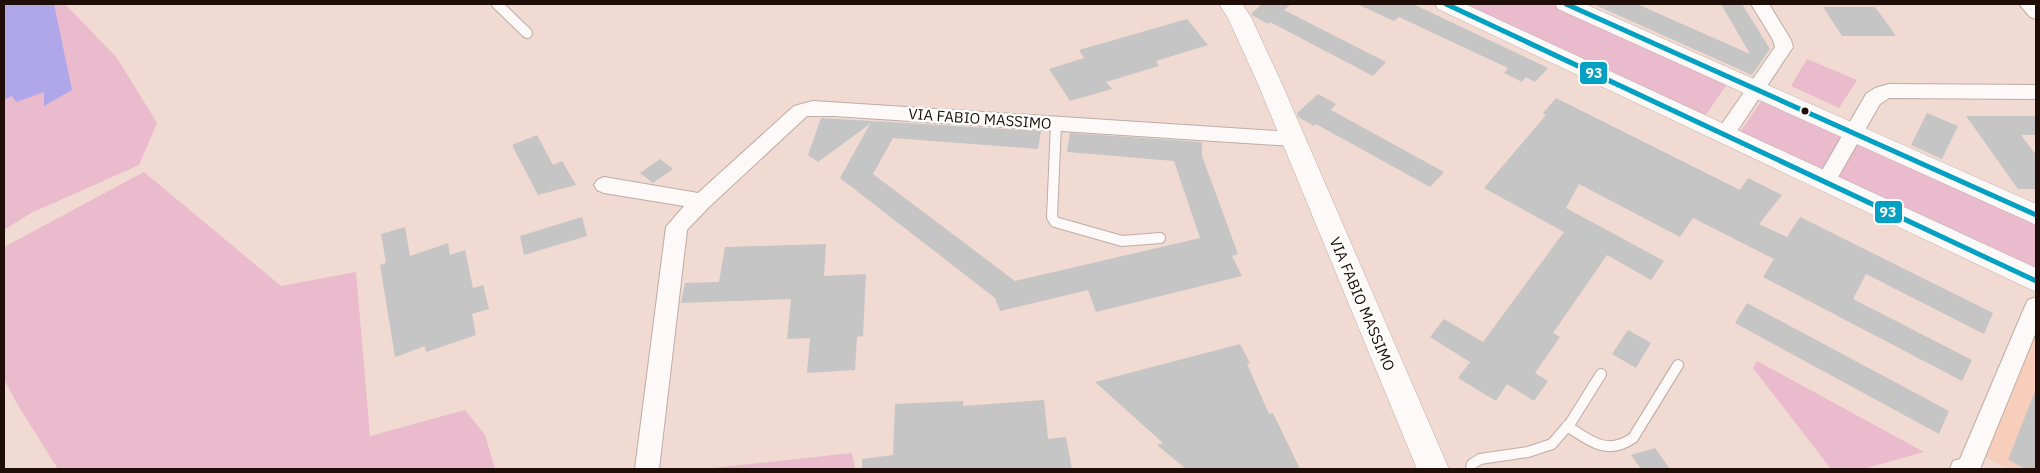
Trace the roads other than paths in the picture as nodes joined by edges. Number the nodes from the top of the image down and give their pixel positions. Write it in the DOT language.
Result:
graph roads {
  1 [pos="497,4"];
  2 [pos="1230,4"];
  3 [pos="1446,4"];
  4 [pos="1566,4"];
  5 [pos="1760,4"];
  6 [pos="2028,4"];
  7 [pos="2036,13"];
  8 [pos="527,33"];
  9 [pos="1756,89"];
  10 [pos="2036,92"];
  11 [pos="1056,124"];
  12 [pos="1854,133"];
  13 [pos="1725,134"];
  14 [pos="1293,139"];
  15 [pos="1826,182"];
  16 [pos="604,185"];
  17 [pos="702,201"];
  18 [pos="2036,216"];
  19 [pos="1160,238"];
  20 [pos="2036,281"];
  21 [pos="2036,306"];
  22 [pos="1678,366"];
  23 [pos="1601,374"];
  24 [pos="1567,426"];
  25 [pos="647,469"];
  26 [pos="1433,469"];
  27 [pos="1471,469"];
  28 [pos="1962,469"];
  1 -- 8 [label="lane"];
  2 -- 14 [label="street, VIA FABIO MASSIMO"];
  3 -- 13 [label="street"];
  4 -- 9 [label="street"];
  5 -- 9 [label="street"];
  6 -- 7 [label="street"];
  9 -- 12 [label="street"];
  9 -- 13 [label="street"];
  10 -- 12 [label="street"];
  11 -- 14 [label="street, VIA FABIO MASSIMO"];
  11 -- 17 [label="street, VIA FABIO MASSIMO"];
  11 -- 19 [label="lane"];
  12 -- 15 [label="street"];
  12 -- 18 [label="street"];
  13 -- 15 [label="street"];
  14 -- 26 [label="street, VIA FABIO MASSIMO"];
  15 -- 20 [label="street"];
  16 -- 17 [label="street"];
  17 -- 25 [label="street, VIA FABIO MASSIMO"];
  21 -- 28 [label="street"];
  22 -- 24 [label="lane"];
  23 -- 24 [label="lane"];
  24 -- 27 [label="lane"];
}
